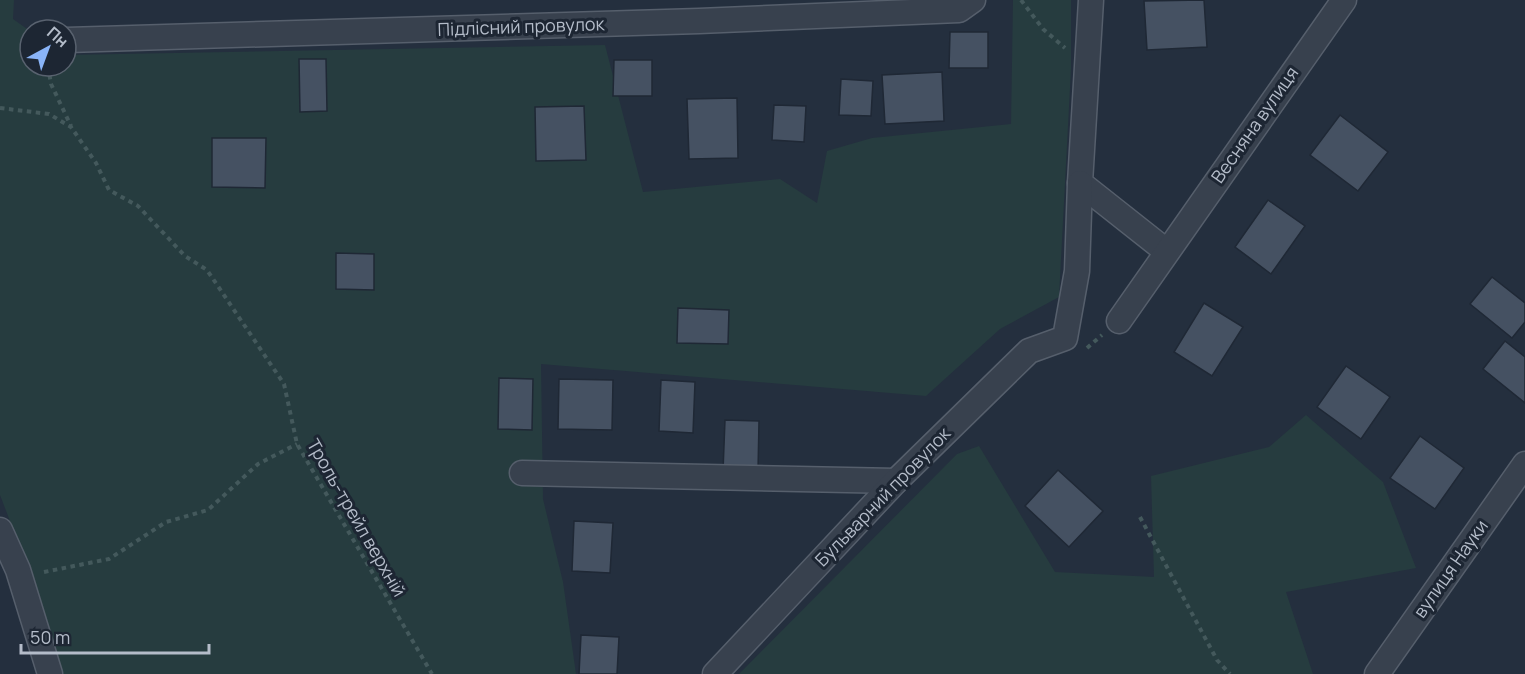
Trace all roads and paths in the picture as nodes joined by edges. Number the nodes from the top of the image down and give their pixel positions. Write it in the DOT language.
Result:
graph roads {
  1 [pos="973,0"];
  2 [pos="1022,0"];
  3 [pos="1091,0"];
  4 [pos="1344,0"];
  5 [pos="78,40"];
  6 [pos="1088,68"];
  7 [pos="50,78"];
  8 [pos="0,108"];
  9 [pos="71,127"];
  10 [pos="1080,183"];
  11 [pos="1166,250"];
  12 [pos="1119,321"];
  13 [pos="297,444"];
  14 [pos="1525,464"];
  15 [pos="522,473"];
  16 [pos="896,481"];
  17 [pos="1140,517"];
  18 [pos="0,530"];
  19 [pos="20,577"];
  20 [pos="50,674"];
  21 [pos="432,674"];
  22 [pos="715,674"];
  23 [pos="1230,674"];
  24 [pos="1377,674"];
  1 -- 5 [label="street, Підлісний провулок"];
  2 -- 6 [label="path"];
  3 -- 6 [label="street"];
  4 -- 11 [label="street, Весняна вулиця"];
  6 -- 10 [label="street"];
  7 -- 9 [label="path"];
  8 -- 9 [label="path, Троль-трейл верхній"];
  9 -- 13 [label="path, Троль-трейл верхній"];
  10 -- 11 [label="street"];
  10 -- 16 [label="street, Бульварний провулок"];
  11 -- 12 [label="street, Весняна вулиця"];
  13 -- 19 [label="path"];
  13 -- 21 [label="path, Троль-трейл верхній"];
  14 -- 24 [label="street, вулиця Науки"];
  15 -- 16 [label="street"];
  16 -- 22 [label="street, Бульварний провулок"];
  17 -- 23 [label="path"];
  18 -- 19 [label="street"];
  19 -- 20 [label="street"];
}
